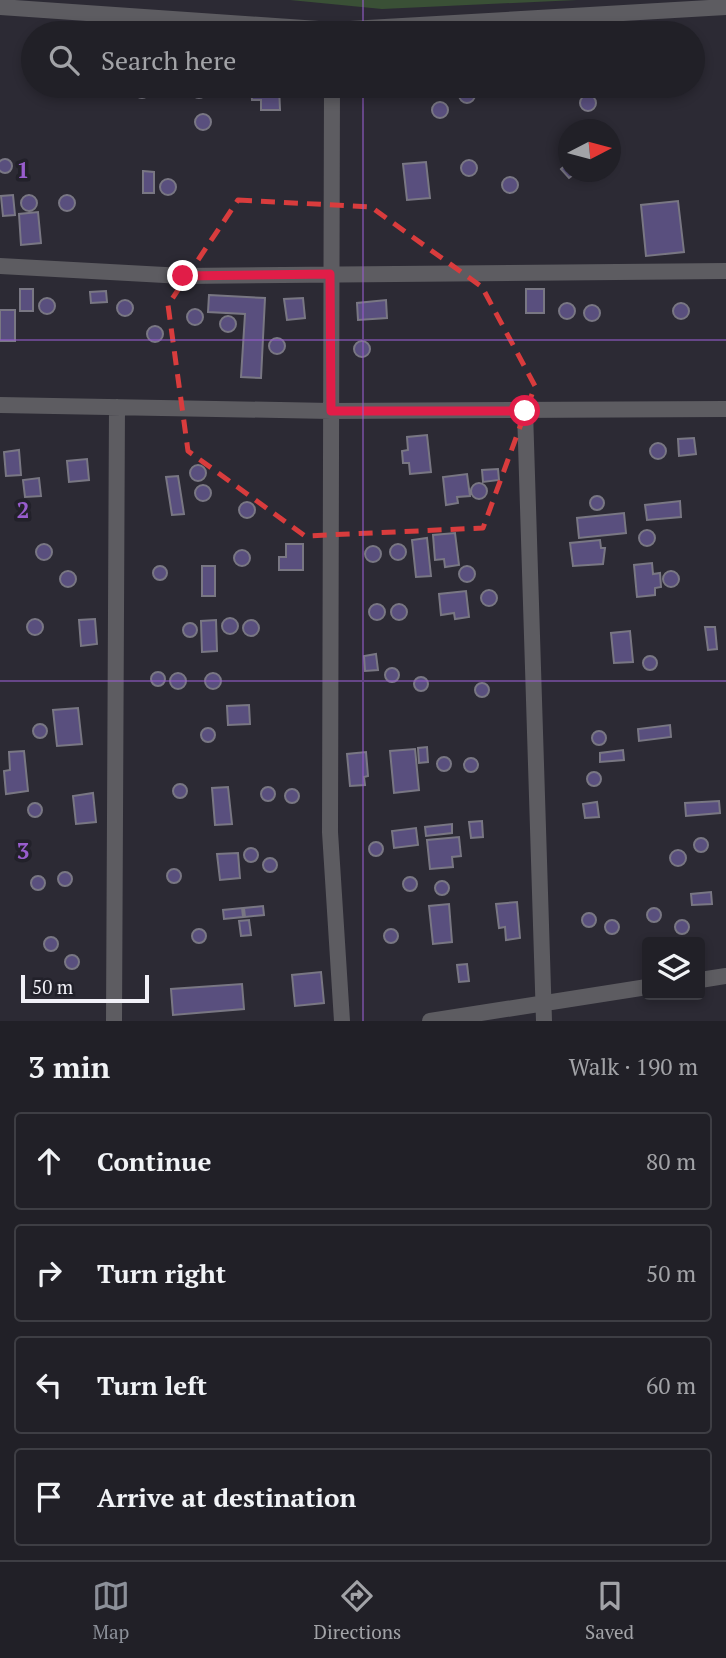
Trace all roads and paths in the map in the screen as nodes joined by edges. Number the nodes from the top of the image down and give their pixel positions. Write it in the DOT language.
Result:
graph roads {
  1 [pos="0,7"];
  2 [pos="726,7"];
  3 [pos="186,21"];
  4 [pos="506,21"];
  5 [pos="332,98"];
  6 [pos="0,266"];
  7 [pos="726,271"];
  8 [pos="330,274"];
  9 [pos="0,405"];
  10 [pos="117,407"];
  11 [pos="726,409"];
  12 [pos="331,411"];
  13 [pos="525,411"];
  14 [pos="726,976"];
  15 [pos="705,979"];
  16 [pos="642,988"];
  17 [pos="543,1013"];
  18 [pos="114,1021"];
  19 [pos="342,1021"];
  20 [pos="430,1021"];
  1 -- 3 [label="street"];
  2 -- 4 [label="street"];
  5 -- 8 [label="street"];
  6 -- 8 [label="street"];
  7 -- 8 [label="street"];
  8 -- 12 [label="street"];
  9 -- 10 [label="street"];
  10 -- 12 [label="street"];
  10 -- 18 [label="street"];
  11 -- 13 [label="street"];
  12 -- 13 [label="street"];
  12 -- 19 [label="street"];
  13 -- 17 [label="street"];
  14 -- 15 [label="street"];
  16 -- 17 [label="street"];
  17 -- 20 [label="street"];
}
